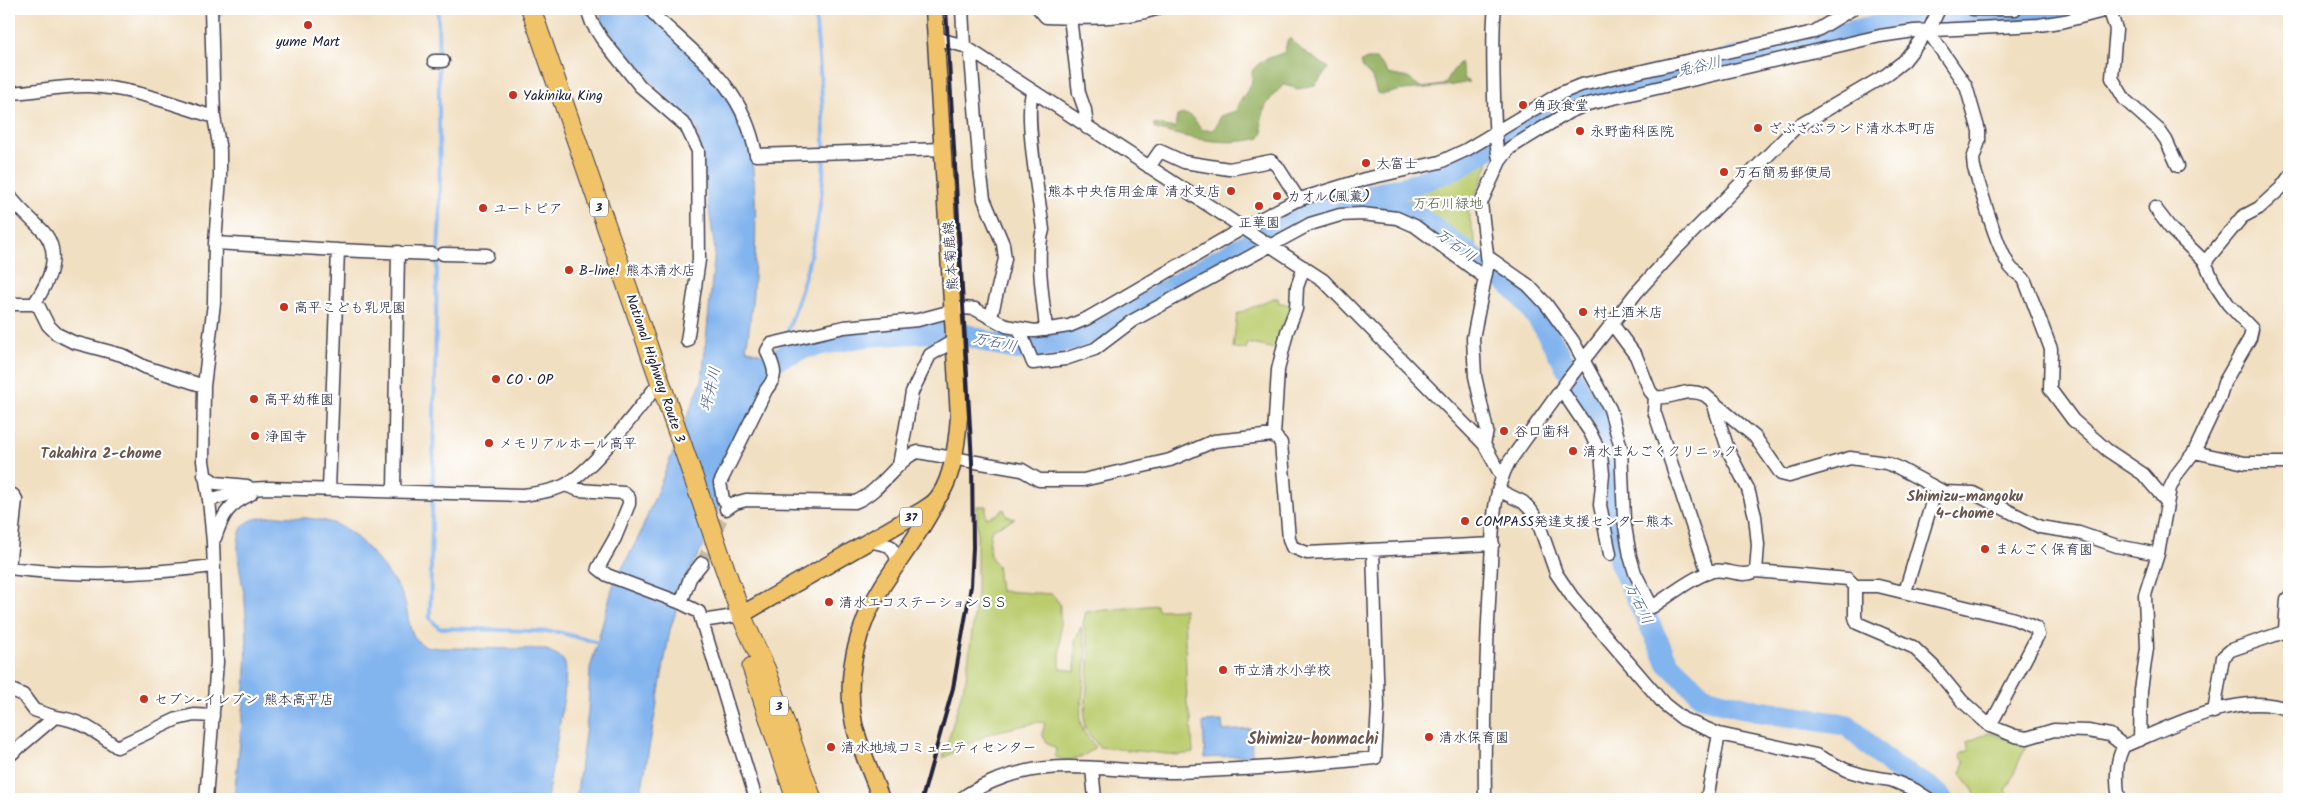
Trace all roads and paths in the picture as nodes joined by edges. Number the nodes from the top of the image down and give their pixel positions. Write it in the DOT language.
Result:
graph roads {
  1 [pos="211,9"];
  2 [pos="531,9"];
  3 [pos="587,9"];
  4 [pos="650,9"];
  5 [pos="934,9"];
  6 [pos="962,9"];
  7 [pos="1039,9"];
  8 [pos="1156,9"];
  9 [pos="1495,9"];
  10 [pos="1852,9"];
  11 [pos="1973,9"];
  12 [pos="2015,9"];
  13 [pos="2080,9"];
  14 [pos="2110,9"];
  15 [pos="1938,11"];
  16 [pos="1070,18"];
  17 [pos="2065,21"];
  18 [pos="1929,29"];
  19 [pos="936,38"];
  20 [pos="969,49"];
  21 [pos="1033,91"];
  22 [pos="9,93"];
  23 [pos="214,117"];
  24 [pos="1087,128"];
  25 [pos="1497,146"];
  26 [pos="944,149"];
  27 [pos="2178,166"];
  28 [pos="1149,167"];
  29 [pos="2289,178"];
  30 [pos="9,195"];
  31 [pos="1299,200"];
  32 [pos="2155,208"];
  33 [pos="1246,230"];
  34 [pos="215,244"];
  35 [pos="1269,244"];
  36 [pos="338,250"];
  37 [pos="398,252"];
  38 [pos="487,255"];
  39 [pos="2205,262"];
  40 [pos="1304,267"];
  41 [pos="1486,267"];
  42 [pos="9,304"];
  43 [pos="34,304"];
  44 [pos="954,313"];
  45 [pos="990,317"];
  46 [pos="1612,325"];
  47 [pos="1046,330"];
  48 [pos="1021,332"];
  49 [pos="955,340"];
  50 [pos="686,341"];
  51 [pos="1581,363"];
  52 [pos="660,382"];
  53 [pos="1564,385"];
  54 [pos="204,386"];
  55 [pos="1655,397"];
  56 [pos="1713,402"];
  57 [pos="1274,435"];
  58 [pos="1484,444"];
  59 [pos="2194,452"];
  60 [pos="953,460"];
  61 [pos="2289,463"];
  62 [pos="899,465"];
  63 [pos="204,475"];
  64 [pos="1502,475"];
  65 [pos="565,485"];
  66 [pos="267,488"];
  67 [pos="329,489"];
  68 [pos="1936,489"];
  69 [pos="394,490"];
  70 [pos="1498,490"];
  71 [pos="9,494"];
  72 [pos="209,500"];
  73 [pos="937,500"];
  74 [pos="2167,502"];
  75 [pos="869,541"];
  76 [pos="214,542"];
  77 [pos="1492,544"];
  78 [pos="1373,550"];
  79 [pos="1610,554"];
  80 [pos="2158,554"];
  81 [pos="702,562"];
  82 [pos="897,565"];
  83 [pos="214,566"];
  84 [pos="9,568"];
  85 [pos="1756,572"];
  86 [pos="1708,573"];
  87 [pos="1855,586"];
  88 [pos="1905,592"];
  89 [pos="2289,597"];
  90 [pos="676,601"];
  91 [pos="741,614"];
  92 [pos="702,621"];
  93 [pos="9,690"];
  94 [pos="2289,710"];
  95 [pos="2214,712"];
  96 [pos="213,716"];
  97 [pos="54,717"];
  98 [pos="1990,726"];
  99 [pos="1719,734"];
  100 [pos="2140,740"];
  101 [pos="2124,746"];
  102 [pos="9,756"];
  103 [pos="1092,768"];
  104 [pos="206,799"];
  105 [pos="756,799"];
  106 [pos="796,799"];
  107 [pos="812,799"];
  108 [pos="881,799"];
  109 [pos="961,799"];
  110 [pos="1095,799"];
  111 [pos="1485,799"];
  112 [pos="1707,799"];
  113 [pos="1929,799"];
  114 [pos="2119,799"];
  1 -- 23 [label="street"];
  2 -- 52 [label="highway, National Highway Route 3 / 3"];
  3 -- 50 [label="street"];
  4 -- 26 [label="street"];
  5 -- 19 [label="main road, 熊本菊鹿線 / 37"];
  6 -- 20 [label="street"];
  7 -- 16 [label="street"];
  8 -- 16 [label="street"];
  9 -- 25 [label="street"];
  10 -- 25 [label="street"];
  11 -- 12 [label="street"];
  13 -- 17 [label="street"];
  14 -- 17 [label="street"];
  14 -- 27 [label="street"];
  15 -- 18 [label="street"];
  16 -- 24 [label="street"];
  17 -- 18 [label="street"];
  18 -- 25 [label="street"];
  18 -- 46 [label="street"];
  18 -- 74 [label="street"];
  19 -- 20 [label="street"];
  19 -- 26 [label="main road, 熊本菊鹿線 / 37"];
  20 -- 21 [label="street"];
  20 -- 45 [label="street"];
  21 -- 24 [label="street"];
  21 -- 47 [label="street"];
  22 -- 23 [label="street"];
  23 -- 34 [label="street"];
  24 -- 28 [label="street"];
  25 -- 31 [label="street"];
  25 -- 41 [label="street"];
  26 -- 44 [label="main road, 熊本菊鹿線 / 37"];
  28 -- 31 [label="street"];
  28 -- 33 [label="street"];
  29 -- 39 [label="street"];
  30 -- 43 [label="street"];
  31 -- 33 [label="street"];
  32 -- 39 [label="street"];
  33 -- 35 [label="street"];
  33 -- 47 [label="street"];
  34 -- 36 [label="street"];
  34 -- 54 [label="street"];
  35 -- 40 [label="street"];
  35 -- 41 [label="street"];
  35 -- 48 [label="street"];
  36 -- 37 [label="street"];
  36 -- 67 [label="street"];
  37 -- 38 [label="street"];
  37 -- 69 [label="street"];
  39 -- 59 [label="street"];
  40 -- 57 [label="street"];
  40 -- 58 [label="street"];
  41 -- 51 [label="street"];
  41 -- 58 [label="street"];
  42 -- 43 [label="street"];
  43 -- 54 [label="street"];
  44 -- 45 [label="street"];
  44 -- 49 [label="main road, 熊本菊鹿線 / 37"];
  44 -- 62 [label="street"];
  45 -- 48 [label="street"];
  46 -- 51 [label="street"];
  46 -- 55 [label="street"];
  47 -- 48 [label="street"];
  49 -- 60 [label="main road, 熊本菊鹿線 / 37"];
  49 -- 62 [label="street"];
  51 -- 53 [label="street"];
  51 -- 86 [label="street"];
  52 -- 65 [label="street"];
  52 -- 91 [label="highway, National Highway Route 3 / 3"];
  53 -- 64 [label="street"];
  53 -- 79 [label="street"];
  54 -- 63 [label="street"];
  55 -- 56 [label="street"];
  55 -- 86 [label="street"];
  56 -- 68 [label="street"];
  56 -- 85 [label="street"];
  57 -- 60 [label="street"];
  57 -- 78 [label="street"];
  58 -- 64 [label="street"];
  59 -- 61 [label="street"];
  59 -- 74 [label="street"];
  60 -- 62 [label="street"];
  60 -- 73 [label="main road, 熊本菊鹿線 / 37"];
  63 -- 66 [label="street"];
  63 -- 72 [label="street"];
  64 -- 70 [label="street"];
  65 -- 69 [label="street"];
  65 -- 90 [label="street"];
  66 -- 67 [label="street"];
  66 -- 72 [label="street"];
  66 -- 76 [label="street"];
  67 -- 69 [label="street"];
  68 -- 80 [label="street"];
  68 -- 88 [label="street"];
  70 -- 77 [label="street"];
  70 -- 99 [label="street"];
  71 -- 84 [label="street"];
  72 -- 76 [label="street"];
  73 -- 75 [label="main road, 37"];
  73 -- 82 [label="main road, 熊本菊鹿線 / 37"];
  74 -- 80 [label="street"];
  75 -- 82 [label="street"];
  75 -- 91 [label="main road, 37"];
  76 -- 83 [label="street"];
  77 -- 78 [label="street"];
  77 -- 111 [label="street"];
  78 -- 103 [label="street"];
  80 -- 100 [label="street"];
  81 -- 90 [label="street"];
  82 -- 108 [label="main road, 熊本菊鹿線 / 37"];
  83 -- 84 [label="street"];
  83 -- 96 [label="street"];
  85 -- 86 [label="street"];
  85 -- 87 [label="street"];
  87 -- 88 [label="street"];
  87 -- 98 [label="street"];
  88 -- 98 [label="street"];
  89 -- 95 [label="street"];
  90 -- 92 [label="street"];
  91 -- 92 [label="street"];
  91 -- 106 [label="highway, National Highway Route 3 / 3"];
  91 -- 107 [label="highway, National Highway Route 3 / 3"];
  92 -- 105 [label="street"];
  93 -- 97 [label="street"];
  94 -- 95 [label="street"];
  95 -- 100 [label="street"];
  96 -- 97 [label="street"];
  96 -- 104 [label="street"];
  97 -- 102 [label="street"];
  98 -- 101 [label="street"];
  99 -- 112 [label="street"];
  99 -- 113 [label="street"];
  100 -- 101 [label="street"];
  101 -- 114 [label="street"];
  103 -- 109 [label="street"];
  103 -- 110 [label="street"];
}
